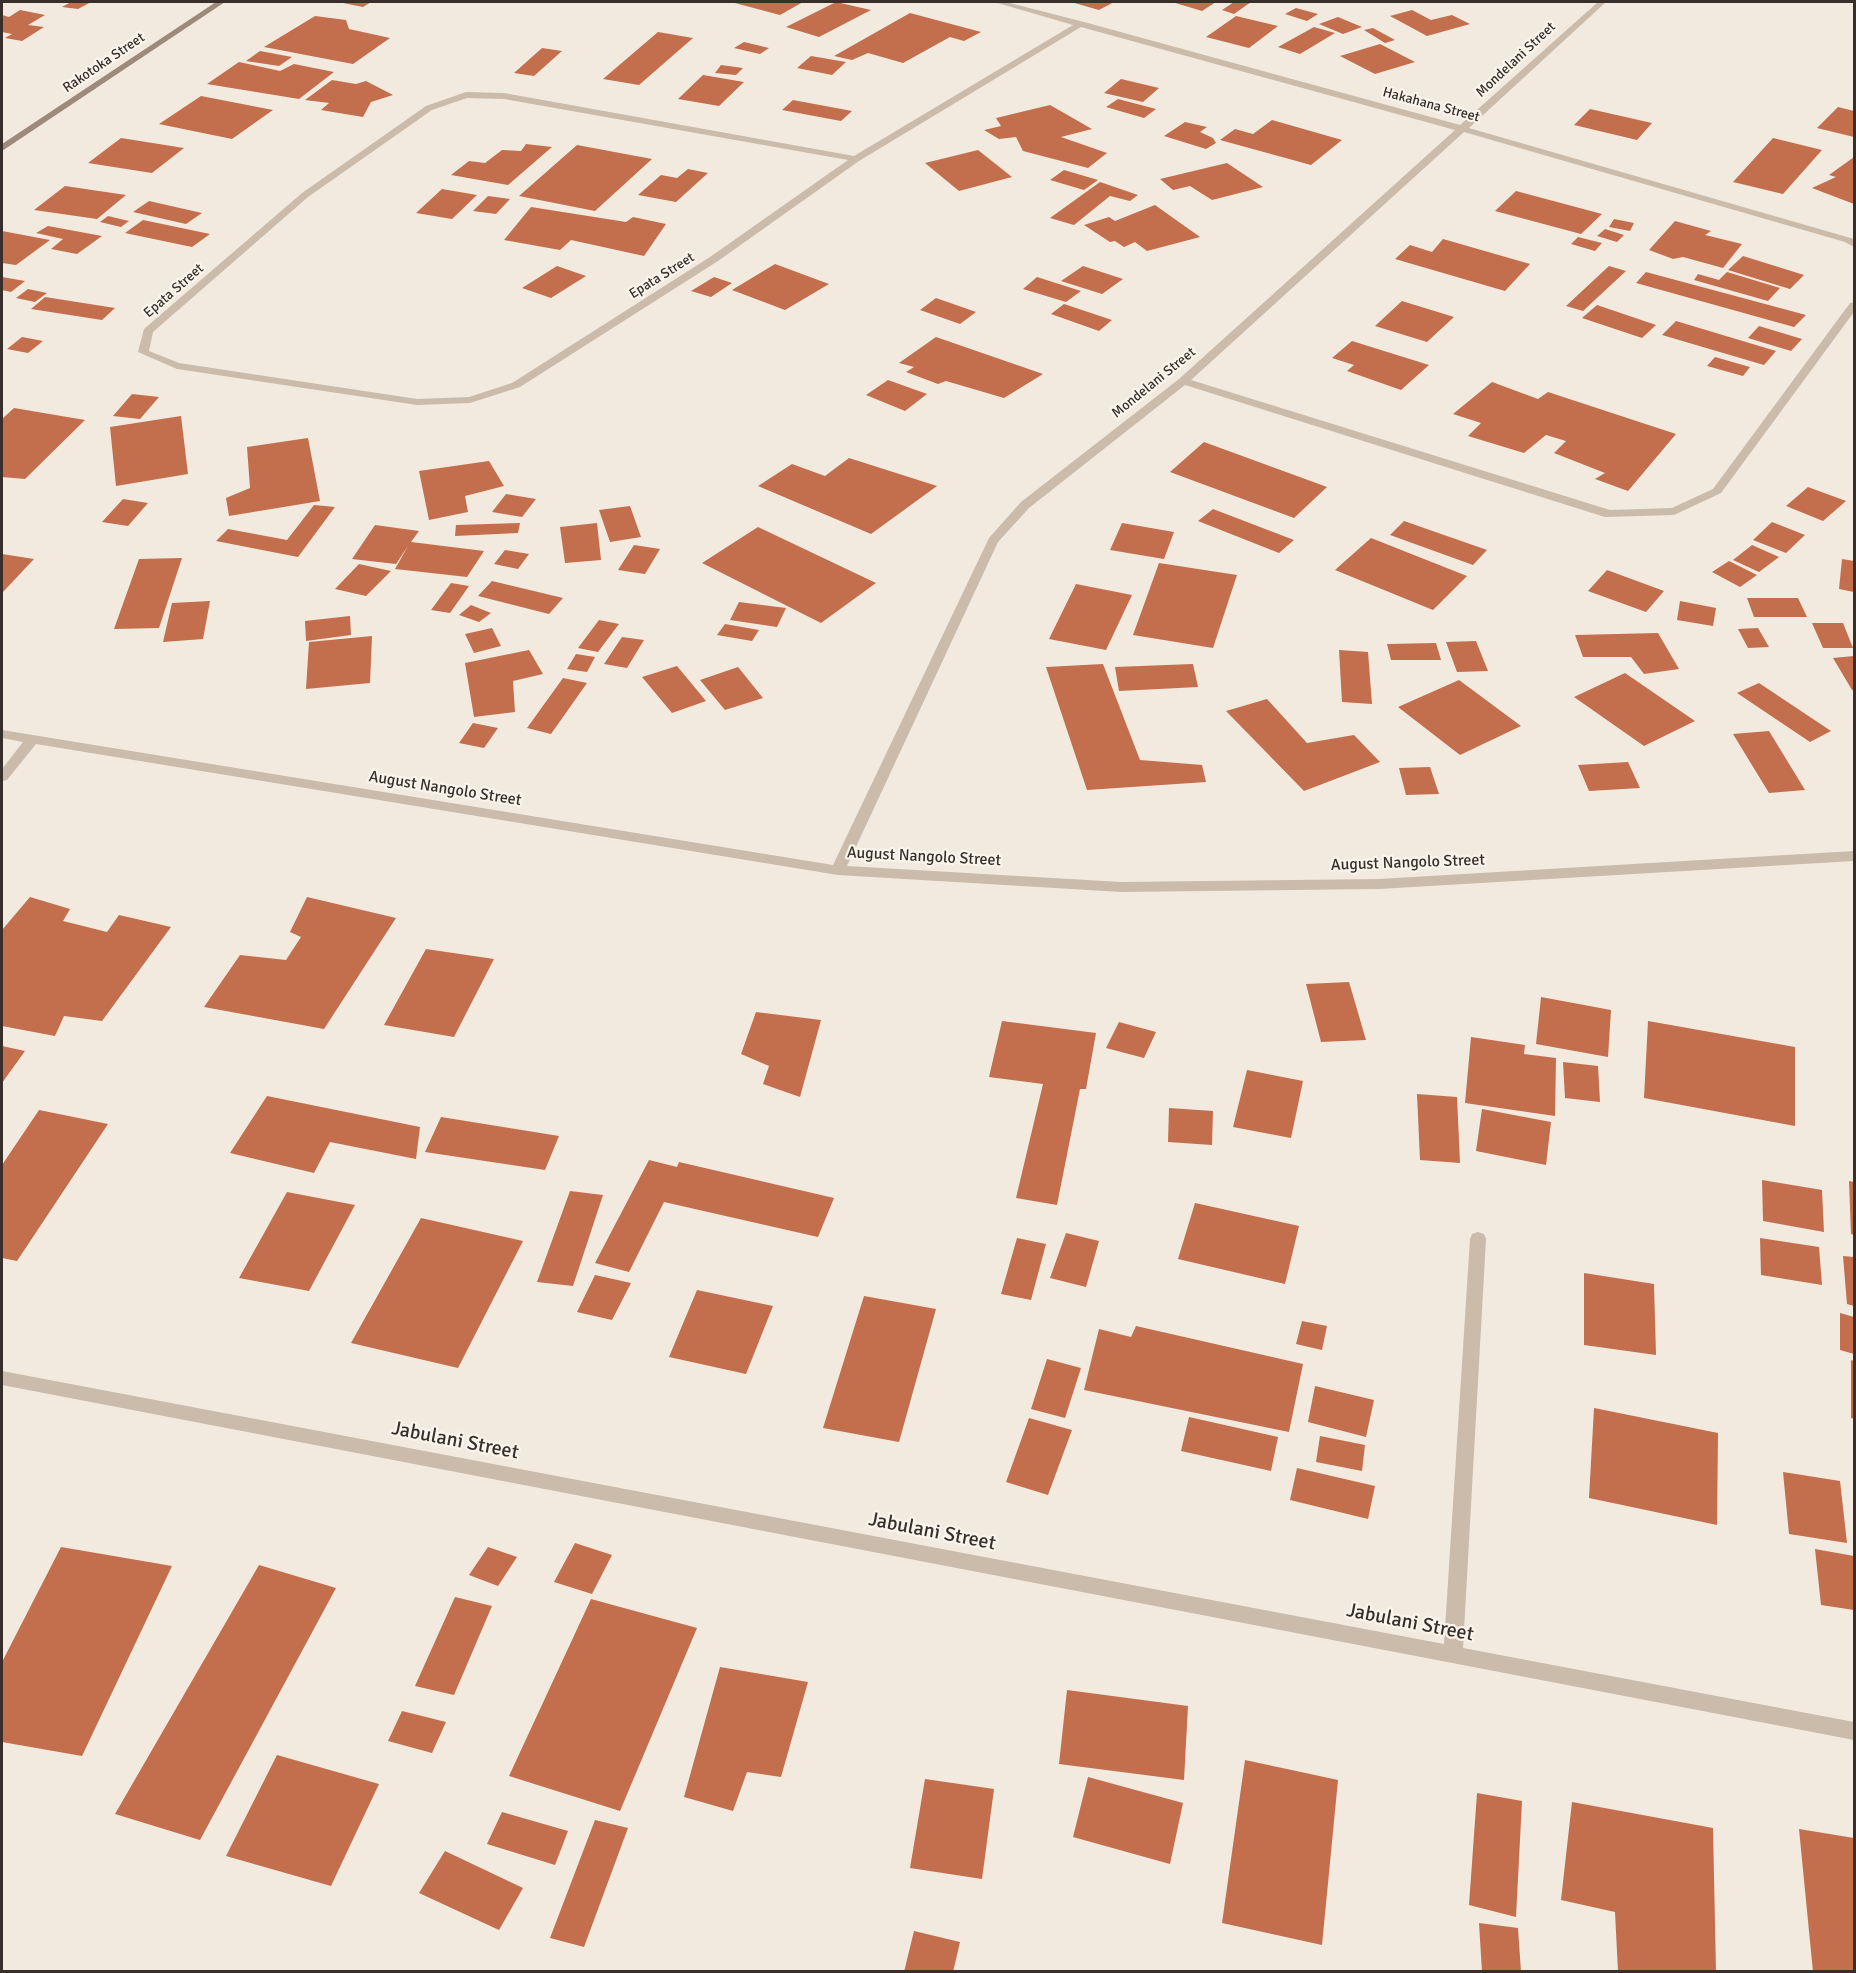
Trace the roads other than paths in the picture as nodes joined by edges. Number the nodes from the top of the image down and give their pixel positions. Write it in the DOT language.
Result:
graph roads {
  1 [pos="221,2"];
  2 [pos="998,2"];
  3 [pos="1602,2"];
  4 [pos="1081,24"];
  5 [pos="1463,129"];
  6 [pos="2,148"];
  7 [pos="856,159"];
  8 [pos="1854,244"];
  9 [pos="1854,305"];
  10 [pos="1183,381"];
  11 [pos="2,734"];
  12 [pos="32,740"];
  13 [pos="2,777"];
  14 [pos="1854,856"];
  15 [pos="838,870"];
  16 [pos="1478,1239"];
  17 [pos="2,1378"];
  18 [pos="1453,1654"];
  19 [pos="1854,1731"];
  1 -- 6 [label="street, Rakotoka Street"];
  2 -- 4 [label="street, Hakahana Street"];
  3 -- 5 [label="street, Mondelani Street"];
  4 -- 5 [label="street, Hakahana Street"];
  4 -- 7 [label="street, Epata Street"];
  5 -- 8 [label="street, Hakahana Street"];
  5 -- 10 [label="street, Mondelani Street"];
  7 -- 7 [label="street, Epata Street"];
  9 -- 10 [label="street"];
  10 -- 15 [label="street, Mondelani Street"];
  11 -- 12 [label="street, August Nangolo Street"];
  12 -- 13 [label="street"];
  12 -- 15 [label="street, August Nangolo Street"];
  14 -- 15 [label="street, August Nangolo Street"];
  16 -- 18 [label="street"];
  17 -- 18 [label="street, Jabulani Street"];
  18 -- 19 [label="street, Jabulani Street"];
}
